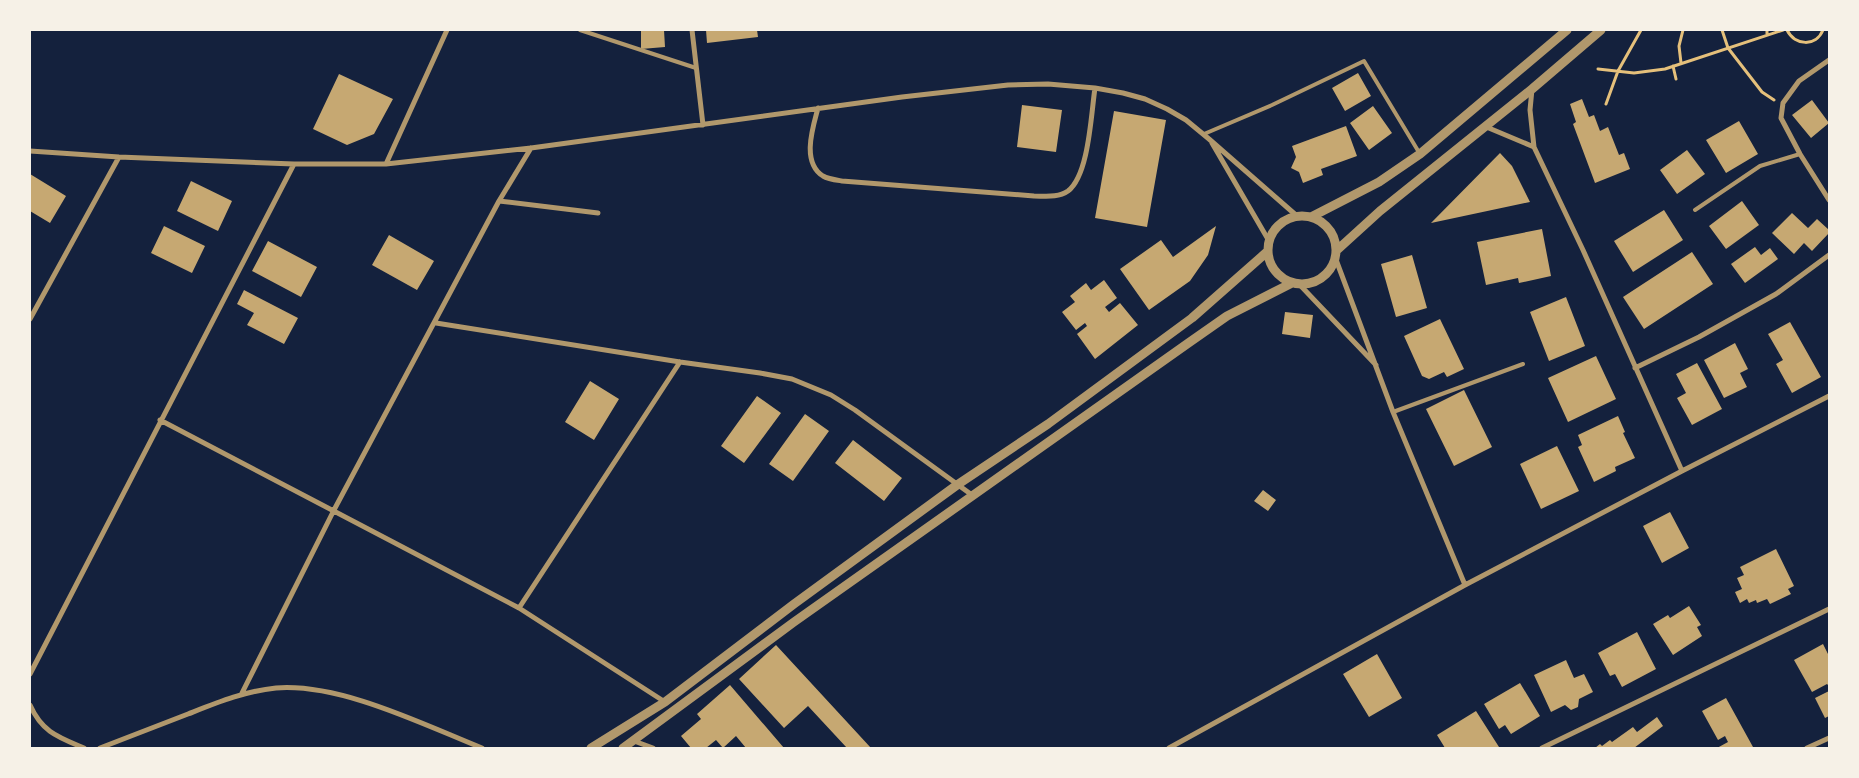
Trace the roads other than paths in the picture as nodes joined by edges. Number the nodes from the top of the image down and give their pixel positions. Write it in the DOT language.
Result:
graph roads {
  1 [pos="447,30"];
  2 [pos="580,30"];
  3 [pos="692,30"];
  4 [pos="1567,30"];
  5 [pos="1602,30"];
  6 [pos="1829,60"];
  7 [pos="696,68"];
  8 [pos="1095,88"];
  9 [pos="1532,89"];
  10 [pos="818,108"];
  11 [pos="703,124"];
  12 [pos="1484,126"];
  13 [pos="1204,134"];
  14 [pos="1209,139"];
  15 [pos="1534,147"];
  16 [pos="531,148"];
  17 [pos="30,151"];
  18 [pos="1420,154"];
  19 [pos="1800,154"];
  20 [pos="119,157"];
  21 [pos="294,164"];
  22 [pos="386,164"];
  23 [pos="1829,200"];
  24 [pos="499,201"];
  25 [pos="1695,210"];
  26 [pos="598,213"];
  27 [pos="1297,216"];
  28 [pos="1311,217"];
  29 [pos="1269,241"];
  30 [pos="1268,251"];
  31 [pos="1336,254"];
  32 [pos="1829,255"];
  33 [pos="1296,283"];
  34 [pos="30,319"];
  35 [pos="436,323"];
  36 [pos="680,362"];
  37 [pos="1523,364"];
  38 [pos="1378,367"];
  39 [pos="1635,368"];
  40 [pos="1829,396"];
  41 [pos="1393,412"];
  42 [pos="160,420"];
  43 [pos="1682,471"];
  44 [pos="957,485"];
  45 [pos="972,495"];
  46 [pos="334,510"];
  47 [pos="1465,585"];
  48 [pos="519,608"];
  49 [pos="1829,609"];
  50 [pos="30,674"];
  51 [pos="241,695"];
  52 [pos="664,702"];
  53 [pos="30,705"];
  54 [pos="1829,738"];
  55 [pos="634,741"];
  56 [pos="84,748"];
  57 [pos="100,748"];
  58 [pos="482,748"];
  59 [pos="591,748"];
  60 [pos="623,748"];
  61 [pos="653,748"];
  62 [pos="1169,748"];
  63 [pos="1542,748"];
  64 [pos="1807,748"];
  1 -- 22 [label="street"];
  2 -- 7 [label="lane"];
  3 -- 7 [label="street"];
  4 -- 18 [label="street"];
  5 -- 9 [label="street"];
  6 -- 19 [label="street"];
  7 -- 11 [label="street"];
  8 -- 10 [label="street"];
  8 -- 10 [label="street"];
  8 -- 13 [label="street"];
  9 -- 12 [label="street"];
  9 -- 15 [label="street"];
  10 -- 11 [label="street"];
  11 -- 16 [label="street"];
  12 -- 15 [label="street"];
  12 -- 31 [label="street"];
  13 -- 14 [label="street"];
  13 -- 18 [label="lane"];
  14 -- 27 [label="street"];
  14 -- 29 [label="street"];
  15 -- 39 [label="street"];
  16 -- 22 [label="street"];
  16 -- 24 [label="street"];
  17 -- 20 [label="street"];
  18 -- 28 [label="street"];
  19 -- 23 [label="street"];
  19 -- 25 [label="lane"];
  20 -- 21 [label="street"];
  20 -- 34 [label="street"];
  21 -- 22 [label="street"];
  21 -- 42 [label="street"];
  24 -- 26 [label="street"];
  24 -- 35 [label="street"];
  27 -- 28 [label="street"];
  27 -- 29 [label="street"];
  28 -- 31 [label="street"];
  29 -- 30 [label="street"];
  30 -- 33 [label="street"];
  30 -- 44 [label="street"];
  31 -- 33 [label="street"];
  31 -- 38 [label="street"];
  32 -- 39 [label="street"];
  33 -- 38 [label="street"];
  33 -- 45 [label="street"];
  35 -- 36 [label="street"];
  35 -- 46 [label="street"];
  36 -- 44 [label="street"];
  36 -- 48 [label="street"];
  37 -- 41 [label="lane"];
  38 -- 41 [label="street"];
  39 -- 43 [label="street"];
  40 -- 43 [label="street"];
  41 -- 47 [label="street"];
  42 -- 46 [label="street"];
  42 -- 50 [label="street"];
  43 -- 47 [label="street"];
  44 -- 45 [label="street"];
  44 -- 52 [label="street"];
  45 -- 55 [label="street"];
  46 -- 48 [label="street"];
  46 -- 51 [label="street"];
  47 -- 62 [label="street"];
  48 -- 52 [label="street"];
  49 -- 63 [label="street"];
  51 -- 57 [label="street"];
  51 -- 58 [label="street"];
  52 -- 59 [label="street"];
  53 -- 56 [label="street"];
  54 -- 64 [label="street"];
  55 -- 60 [label="street"];
  55 -- 61 [label="street"];
}
